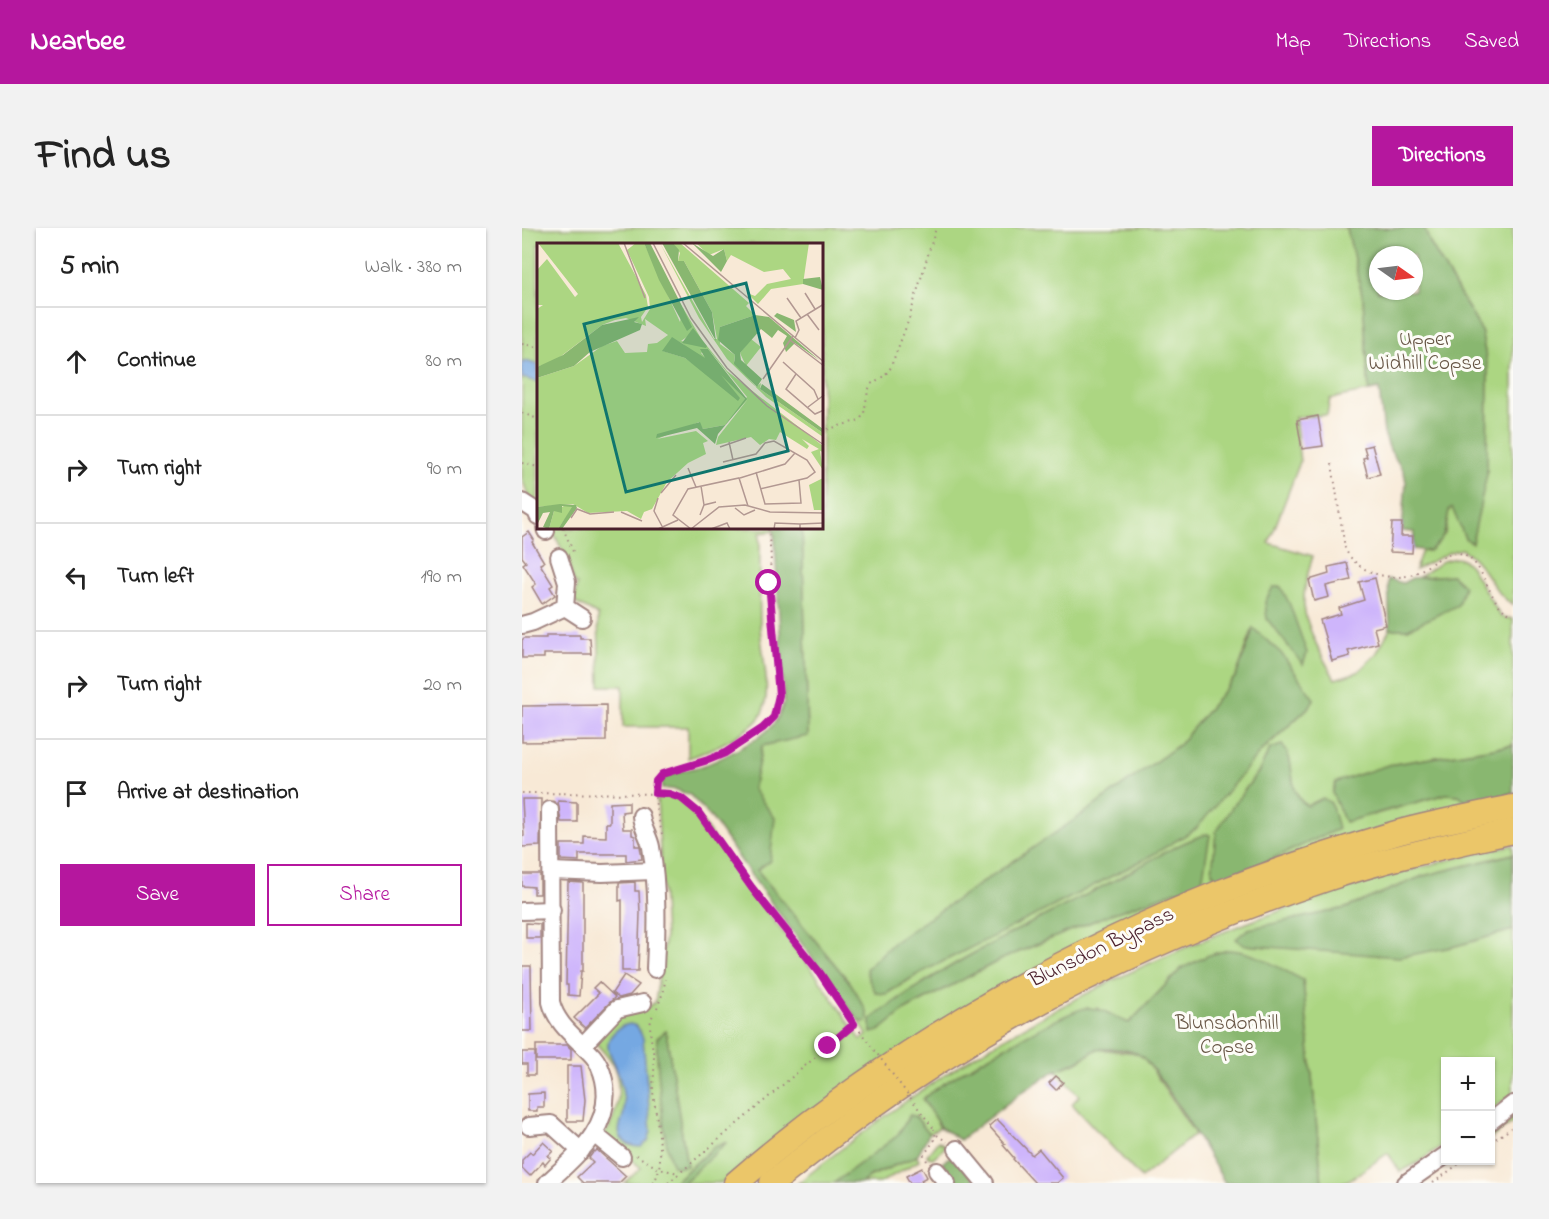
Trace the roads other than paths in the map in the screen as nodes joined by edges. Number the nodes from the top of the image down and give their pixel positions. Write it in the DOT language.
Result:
graph roads {
  1 [pos="559,557"];
  2 [pos="566,607"];
  3 [pos="582,618"];
  4 [pos="522,625"];
  5 [pos="1513,807"];
  6 [pos="550,810"];
  7 [pos="641,816"];
  8 [pos="1513,831"];
  9 [pos="552,871"];
  10 [pos="654,871"];
  11 [pos="522,910"];
  12 [pos="552,910"];
  13 [pos="660,969"];
  14 [pos="643,1003"];
  15 [pos="583,1045"];
  16 [pos="1513,1104"];
  17 [pos="1495,1118"];
  18 [pos="529,1126"];
  19 [pos="594,1134"];
  20 [pos="957,1149"];
  21 [pos="580,1151"];
  22 [pos="622,1157"];
  23 [pos="1441,1164"];
  24 [pos="547,1183"];
  25 [pos="736,1183"];
  26 [pos="772,1183"];
  27 [pos="985,1183"];
  28 [pos="1406,1183"];
  1 -- 2 [label="street"];
  2 -- 3 [label="street"];
  2 -- 4 [label="street"];
  5 -- 25 [label="highway, Blunsdon Bypass"];
  6 -- 9 [label="street"];
  7 -- 10 [label="street"];
  8 -- 26 [label="highway, Blunsdon Bypass"];
  9 -- 10 [label="street"];
  9 -- 12 [label="street"];
  10 -- 13 [label="street"];
  11 -- 12 [label="street"];
  12 -- 15 [label="street"];
  14 -- 15 [label="street"];
  15 -- 19 [label="street"];
  16 -- 17 [label="street"];
  18 -- 21 [label="street"];
  19 -- 21 [label="street"];
  19 -- 22 [label="street"];
  20 -- 27 [label="street"];
  21 -- 24 [label="street"];
  23 -- 28 [label="street"];
}
